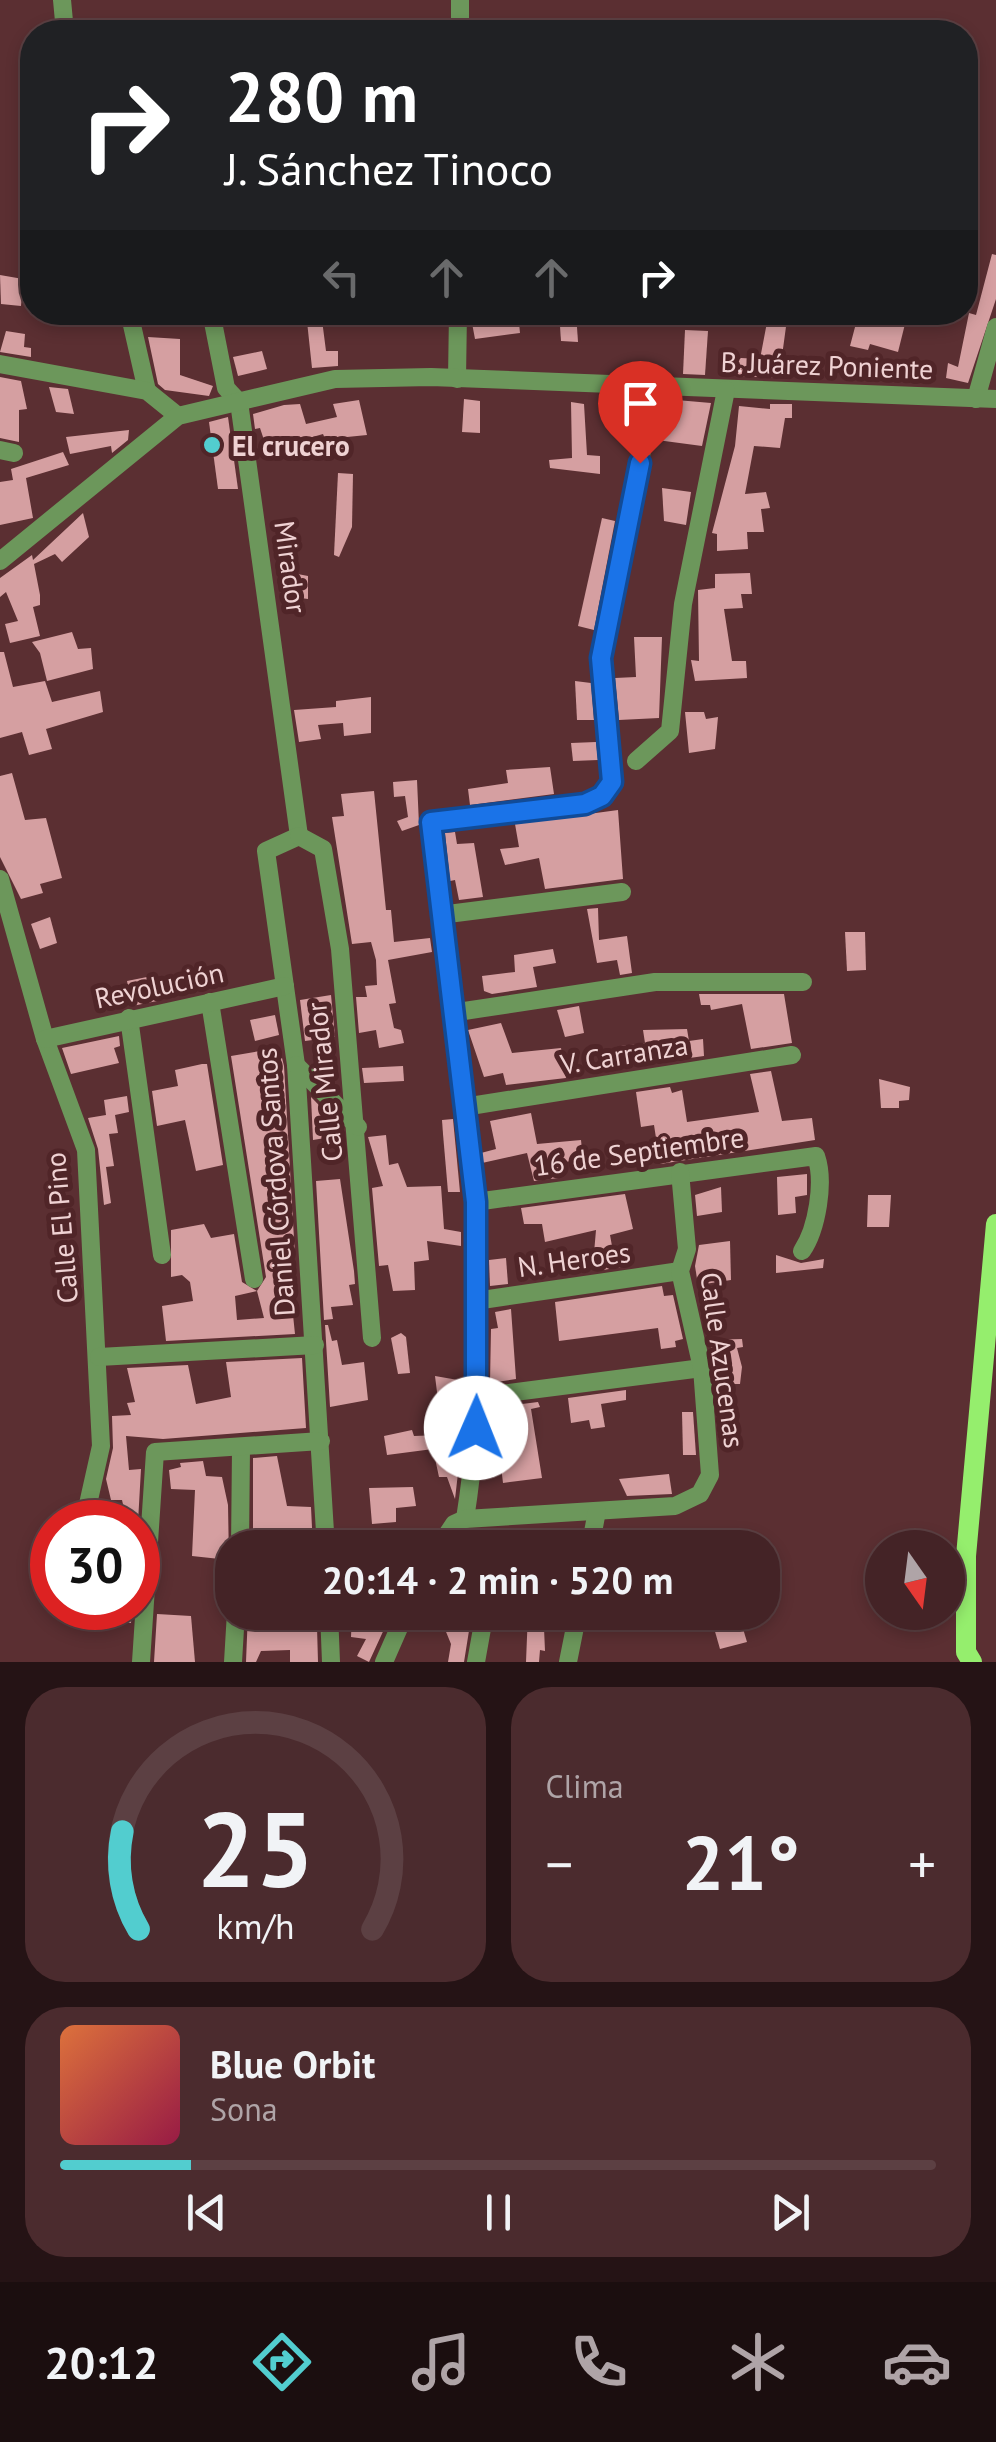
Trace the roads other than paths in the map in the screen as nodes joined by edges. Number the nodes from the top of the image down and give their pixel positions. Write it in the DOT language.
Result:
graph roads {
  1 [pos="131,325"];
  2 [pos="214,325"];
  3 [pos="458,325"];
  4 [pos="996,327"];
  5 [pos="0,364"];
  6 [pos="457,379"];
  7 [pos="655,385"];
  8 [pos="726,390"];
  9 [pos="147,391"];
  10 [pos="976,399"];
  11 [pos="996,400"];
  12 [pos="239,402"];
  13 [pos="178,416"];
  14 [pos="0,561"];
  15 [pos="636,761"];
  16 [pos="299,836"];
  17 [pos="0,879"];
  18 [pos="622,892"];
  19 [pos="440,915"];
  20 [pos="802,982"];
  21 [pos="286,986"];
  22 [pos="210,1002"];
  23 [pos="451,1013"];
  24 [pos="129,1018"];
  25 [pos="44,1039"];
  26 [pos="792,1055"];
  27 [pos="296,1065"];
  28 [pos="464,1107"];
  29 [pos="358,1127"];
  30 [pos="680,1172"];
  31 [pos="476,1202"];
  32 [pos="996,1224"];
  33 [pos="802,1251"];
  34 [pos="162,1256"];
  35 [pos="680,1271"];
  36 [pos="254,1280"];
  37 [pos="475,1301"];
  38 [pos="372,1338"];
  39 [pos="314,1344"];
  40 [pos="100,1357"];
  41 [pos="702,1368"];
  42 [pos="476,1397"];
  43 [pos="321,1441"];
  44 [pos="241,1448"];
  45 [pos="89,1500"];
  46 [pos="597,1511"];
  47 [pos="465,1519"];
  48 [pos="240,1530"];
  49 [pos="325,1530"];
  50 [pos="450,1530"];
  51 [pos="593,1530"];
  52 [pos="235,1630"];
  53 [pos="330,1630"];
  54 [pos="398,1630"];
  55 [pos="482,1630"];
  56 [pos="574,1630"];
  57 [pos="140,1662"];
  58 [pos="232,1662"];
  59 [pos="331,1662"];
  60 [pos="384,1662"];
  61 [pos="476,1662"];
  62 [pos="568,1662"];
  63 [pos="972,1662"];
  1 -- 9 [label="street"];
  2 -- 12 [label="street, Mirador"];
  3 -- 6 [label="street"];
  4 -- 10 [label="street"];
  5 -- 9 [label="street"];
  6 -- 7 [label="street, B. Juárez Poniente"];
  6 -- 12 [label="street, B. Juárez Poniente"];
  7 -- 8 [label="street, B. Juárez Poniente"];
  7 -- 19 [label="street"];
  8 -- 10 [label="street, B. Juárez Poniente"];
  8 -- 15 [label="street"];
  9 -- 13 [label="street"];
  10 -- 11 [label="street, B. Juárez Poniente"];
  12 -- 13 [label="street, B. Juárez Poniente"];
  12 -- 16 [label="street, Mirador"];
  13 -- 14 [label="street"];
  16 -- 21 [label="street, Daniel Córdova Santos"];
  16 -- 29 [label="street, Calle Mirador"];
  17 -- 25 [label="street, Calle El Pino"];
  18 -- 19 [label="street"];
  19 -- 23 [label="street"];
  20 -- 23 [label="street"];
  21 -- 22 [label="street, Revolución"];
  21 -- 27 [label="street, Daniel Córdova Santos"];
  22 -- 24 [label="street, Revolución"];
  22 -- 36 [label="street"];
  23 -- 28 [label="street"];
  24 -- 25 [label="street, Revolución"];
  24 -- 34 [label="street"];
  25 -- 40 [label="street, Calle El Pino"];
  26 -- 28 [label="street, V. Carranza"];
  27 -- 29 [label="street"];
  27 -- 39 [label="street, Daniel Córdova Santos"];
  28 -- 31 [label="street"];
  29 -- 38 [label="street, Calle Mirador"];
  30 -- 31 [label="street, 16 de Septiembre"];
  30 -- 33 [label="street, 16 de Septiembre"];
  30 -- 35 [label="street, Calle Azucenas"];
  31 -- 37 [label="street"];
  32 -- 63 [label="main road"];
  35 -- 37 [label="street, N. Heroes"];
  35 -- 41 [label="street, Calle Azucenas"];
  37 -- 42 [label="street"];
  39 -- 40 [label="street"];
  39 -- 43 [label="street, Daniel Córdova Santos"];
  40 -- 45 [label="street, Calle El Pino"];
  41 -- 42 [label="street"];
  41 -- 46 [label="street, Calle Azucenas"];
  42 -- 47 [label="street"];
  43 -- 44 [label="street"];
  43 -- 49 [label="street, Daniel Córdova Santos"];
  44 -- 48 [label="street"];
  44 -- 57 [label="street"];
  46 -- 47 [label="street"];
  46 -- 51 [label="street"];
  47 -- 50 [label="street"];
  52 -- 58 [label="street"];
  53 -- 59 [label="street"];
  54 -- 60 [label="street"];
  55 -- 61 [label="street"];
  56 -- 62 [label="street"];
}
